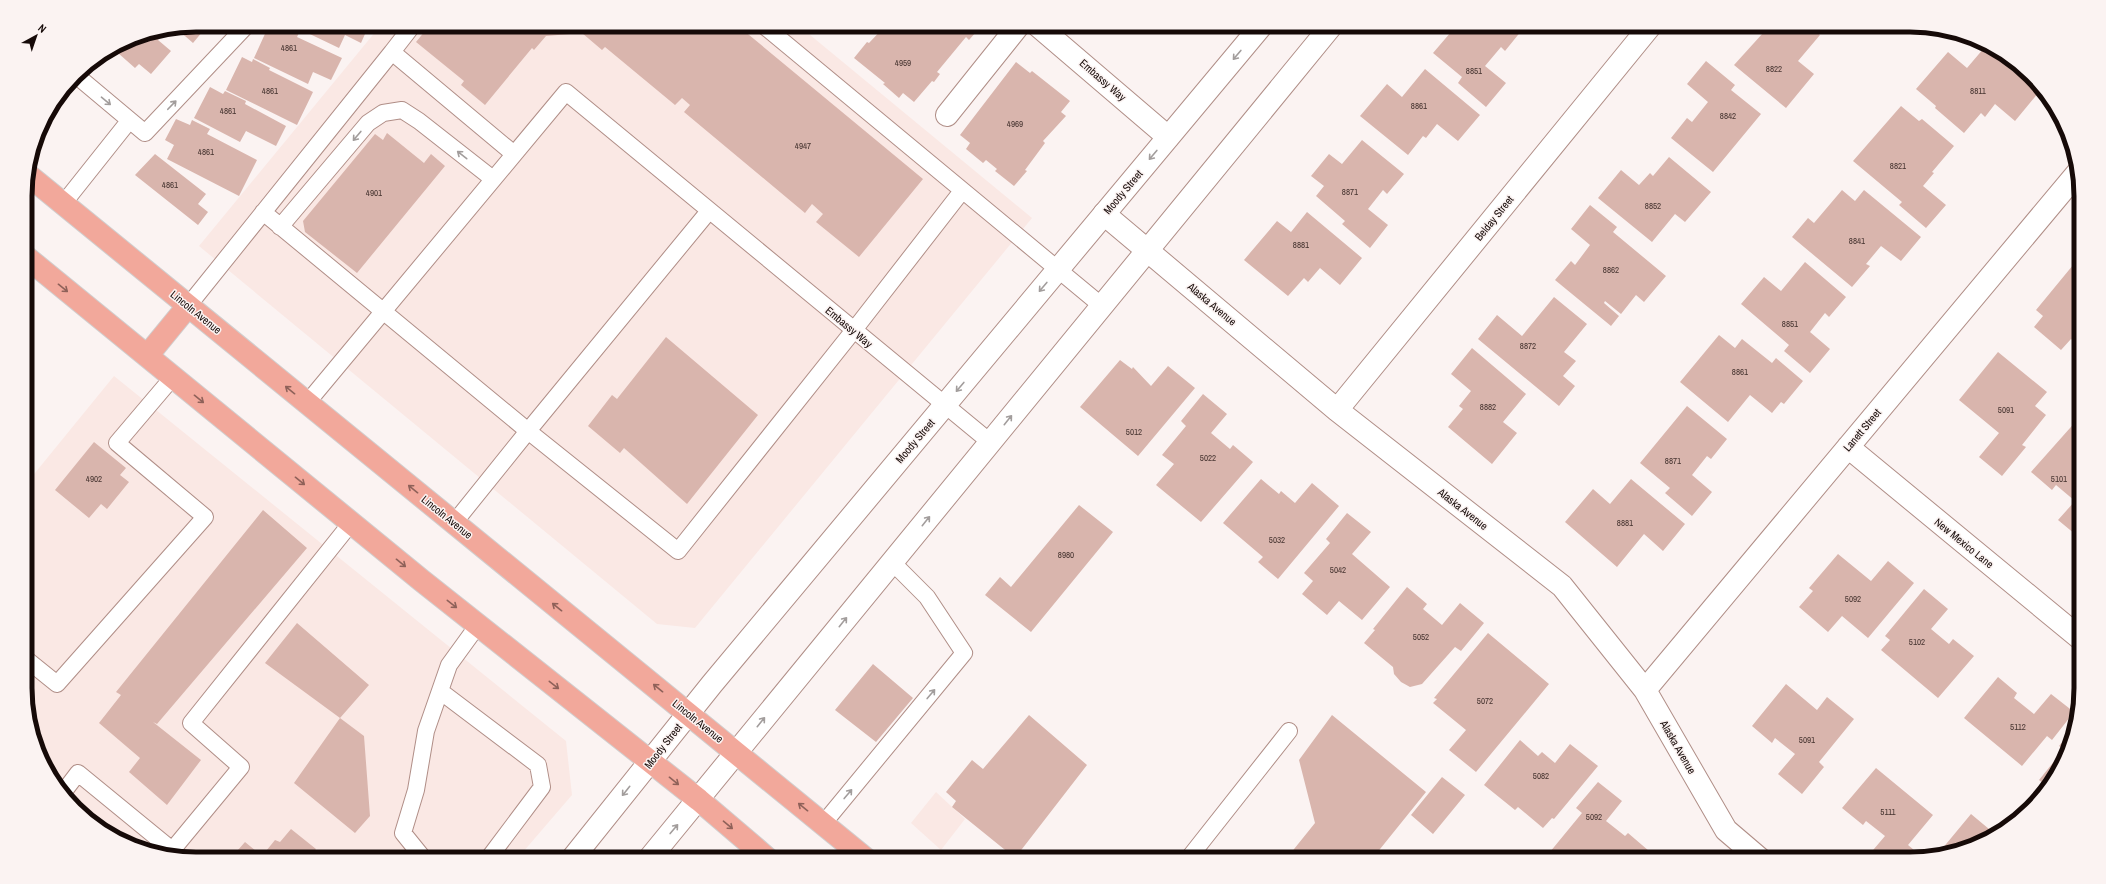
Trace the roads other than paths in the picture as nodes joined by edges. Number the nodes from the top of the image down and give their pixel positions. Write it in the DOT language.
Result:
graph roads {
  1 [pos="240,32"];
  2 [pos="408,32"];
  3 [pos="771,32"];
  4 [pos="1013,32"];
  5 [pos="1045,32"];
  6 [pos="1256,32"];
  7 [pos="1326,32"];
  8 [pos="1645,32"];
  9 [pos="392,52"];
  10 [pos="81,79"];
  11 [pos="947,115"];
  12 [pos="129,121"];
  13 [pos="1168,137"];
  14 [pos="514,154"];
  15 [pos="2073,178"];
  16 [pos="33,179"];
  17 [pos="493,179"];
  18 [pos="962,191"];
  19 [pos="63,204"];
  20 [pos="709,211"];
  21 [pos="263,212"];
  22 [pos="1104,214"];
  23 [pos="280,227"];
  24 [pos="1148,249"];
  25 [pos="32,262"];
  26 [pos="1058,270"];
  27 [pos="188,306"];
  28 [pos="1102,306"];
  29 [pos="383,311"];
  30 [pos="854,330"];
  31 [pos="147,356"];
  32 [pos="173,377"];
  33 [pos="307,403"];
  34 [pos="945,405"];
  35 [pos="1338,410"];
  36 [pos="528,431"];
  37 [pos="990,442"];
  38 [pos="1848,447"];
  39 [pos="351,523"];
  40 [pos="454,523"];
  41 [pos="892,562"];
  42 [pos="478,625"];
  43 [pos="2074,633"];
  44 [pos="32,664"];
  45 [pos="1645,690"];
  46 [pos="440,691"];
  47 [pos="688,713"];
  48 [pos="1290,731"];
  49 [pos="736,752"];
  50 [pos="650,761"];
  51 [pos="66,788"];
  52 [pos="698,800"];
  53 [pos="823,824"];
  54 [pos="167,850"];
  55 [pos="171,850"];
  56 [pos="418,852"];
  57 [pos="493,852"];
  58 [pos="578,852"];
  59 [pos="655,852"];
  60 [pos="760,852"];
  61 [pos="857,852"];
  62 [pos="1194,852"];
  63 [pos="1752,852"];
  12 -- 1 [label="lane, one-way"];
  2 -- 9 [label="lane"];
  3 -- 18 [label="lane"];
  4 -- 11 [label="street"];
  5 -- 13 [label="street, Embassy Way"];
  6 -- 13 [label="street, Moody Street, one-way"];
  7 -- 24 [label="street"];
  8 -- 35 [label="street, Belday Street"];
  9 -- 14 [label="lane"];
  9 -- 21 [label="lane"];
  10 -- 12 [label="lane, one-way"];
  12 -- 19 [label="lane"];
  13 -- 22 [label="street, Moody Street, one-way"];
  14 -- 17 [label="lane"];
  14 -- 20 [label="lane, Embassy Way"];
  15 -- 38 [label="street, Lanett Street"];
  16 -- 19 [label="main road, Lincoln Avenue"];
  17 -- 23 [label="lane, one-way"];
  17 -- 29 [label="lane"];
  18 -- 26 [label="lane"];
  18 -- 30 [label="lane"];
  19 -- 27 [label="main road, Lincoln Avenue"];
  20 -- 30 [label="lane, Embassy Way"];
  20 -- 36 [label="lane"];
  21 -- 23 [label="lane"];
  21 -- 27 [label="lane"];
  22 -- 24 [label="street, Alaska Avenue"];
  22 -- 26 [label="street, Moody Street"];
  23 -- 29 [label="lane"];
  24 -- 28 [label="street"];
  24 -- 35 [label="street, Alaska Avenue"];
  25 -- 31 [label="main road, one-way"];
  26 -- 28 [label="lane"];
  26 -- 34 [label="street, Moody Street, one-way"];
  27 -- 31 [label="main road"];
  33 -- 27 [label="main road, Lincoln Avenue, one-way"];
  37 -- 28 [label="street, one-way"];
  29 -- 33 [label="lane"];
  29 -- 36 [label="lane"];
  30 -- 34 [label="lane, Embassy Way"];
  30 -- 36 [label="lane"];
  31 -- 32 [label="main road"];
  32 -- 39 [label="main road, one-way"];
  32 -- 44 [label="lane"];
  40 -- 33 [label="main road, Lincoln Avenue, one-way"];
  34 -- 37 [label="lane, Embassy Way"];
  34 -- 47 [label="street, Moody Street"];
  35 -- 45 [label="street, Alaska Avenue"];
  36 -- 40 [label="lane"];
  41 -- 37 [label="street, one-way"];
  38 -- 43 [label="street, New Mexico Lane"];
  38 -- 45 [label="street, Lanett Street"];
  39 -- 42 [label="main road, one-way"];
  39 -- 55 [label="lane"];
  47 -- 40 [label="main road, Lincoln Avenue, one-way"];
  49 -- 41 [label="street, one-way"];
  53 -- 41 [label="lane, one-way"];
  42 -- 46 [label="lane"];
  42 -- 50 [label="main road, one-way"];
  45 -- 63 [label="street, Alaska Avenue"];
  46 -- 56 [label="lane"];
  46 -- 57 [label="lane"];
  47 -- 49 [label="main road, Lincoln Avenue"];
  47 -- 50 [label="street, Moody Street"];
  48 -- 62 [label="lane"];
  49 -- 52 [label="street"];
  53 -- 49 [label="main road, Lincoln Avenue, one-way"];
  50 -- 52 [label="main road, one-way"];
  50 -- 58 [label="street, Moody Street, one-way"];
  51 -- 54 [label="lane"];
  59 -- 52 [label="street, one-way"];
  52 -- 60 [label="main road, one-way"];
  53 -- 61 [label="main road, Lincoln Avenue"];
}
